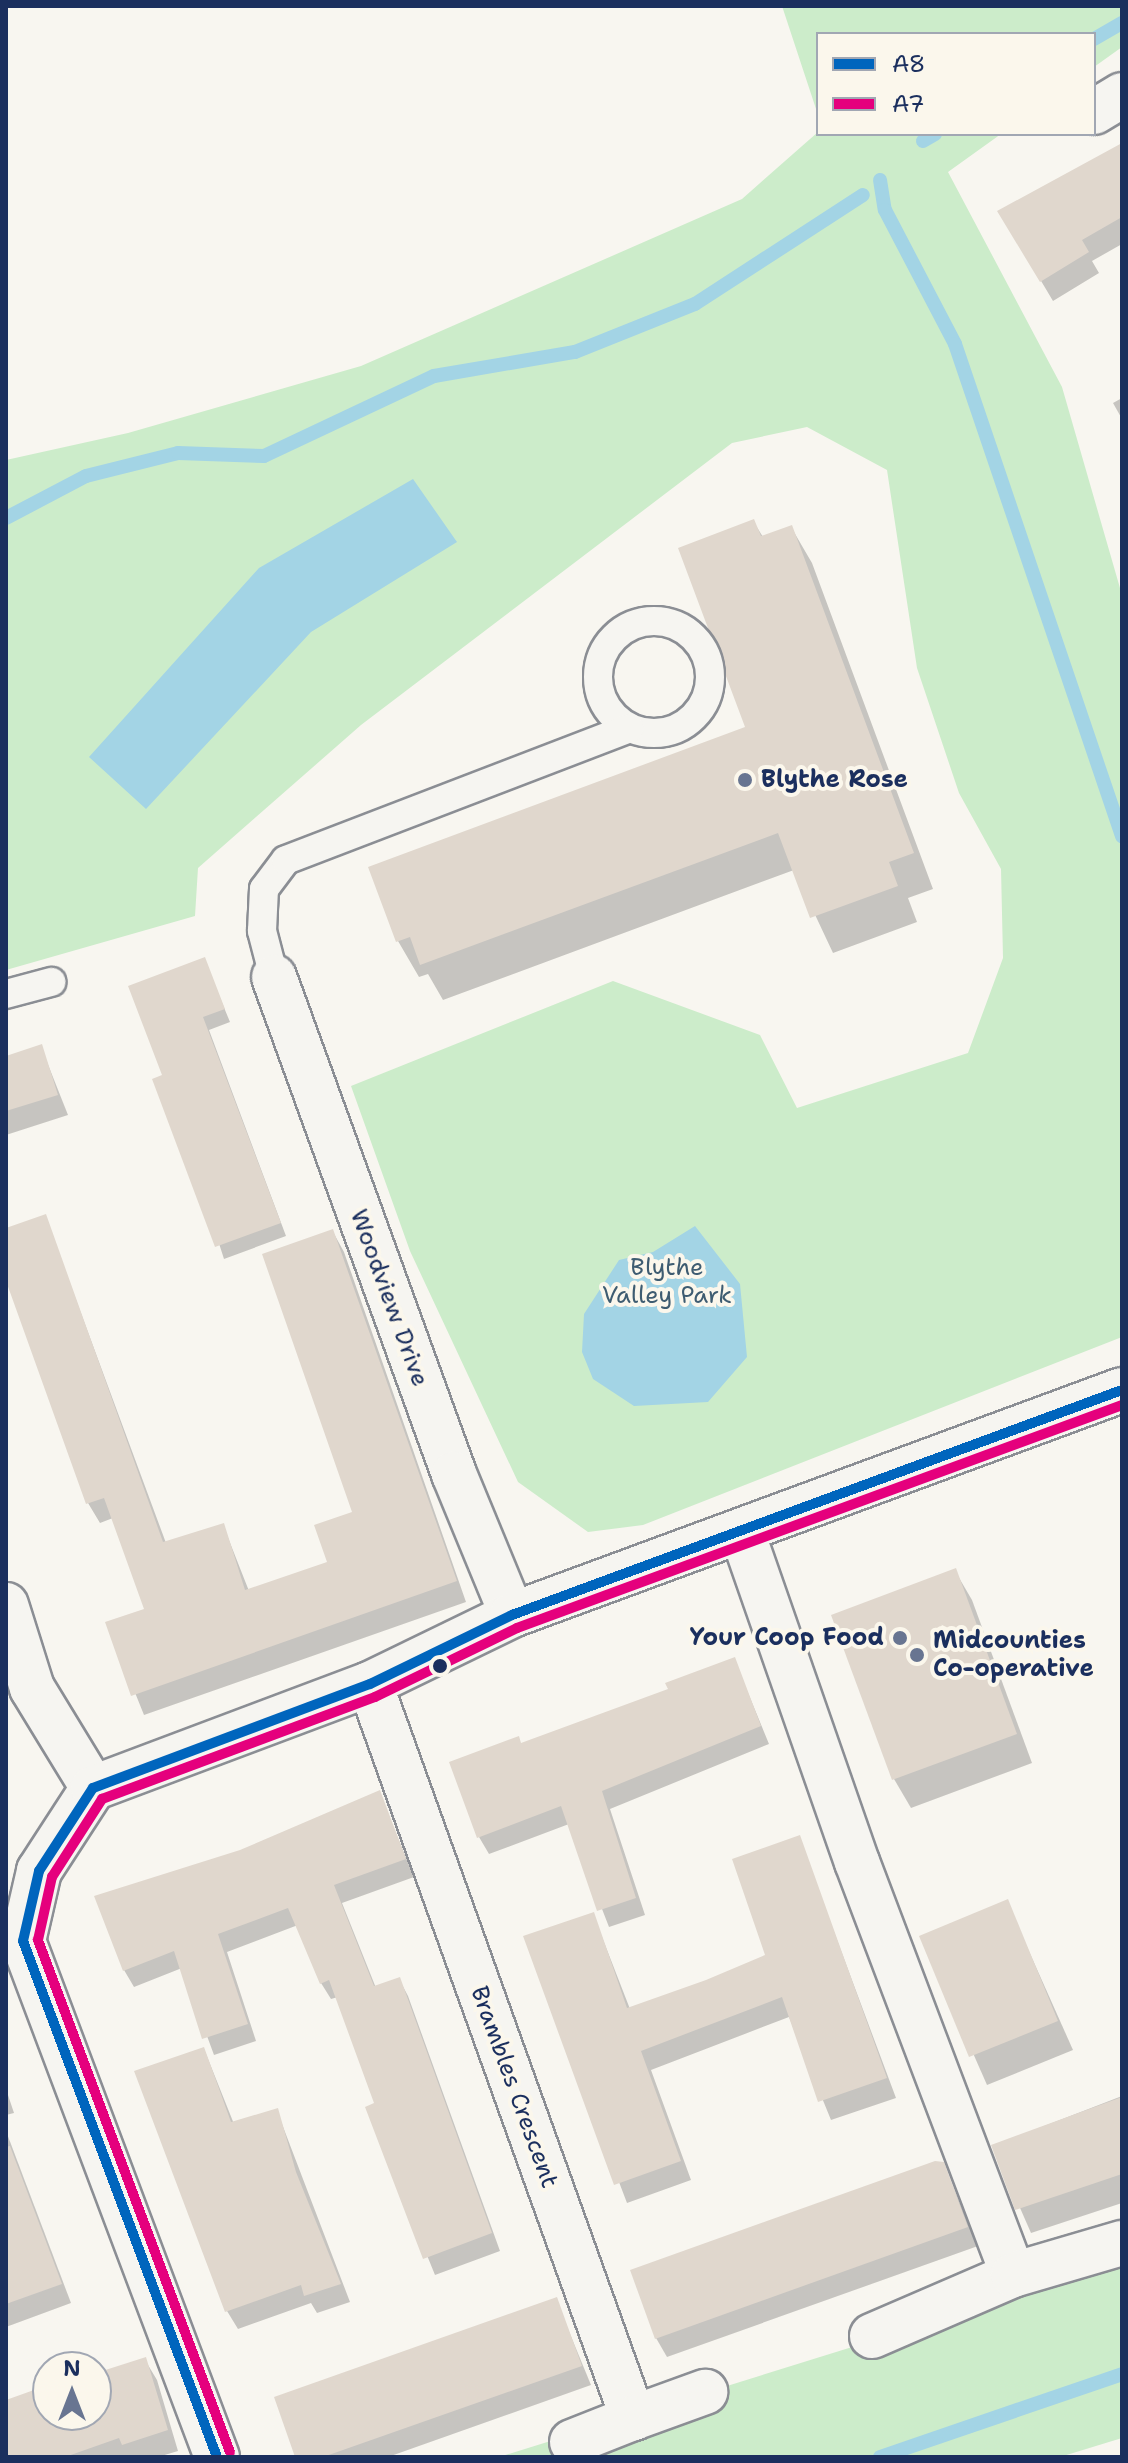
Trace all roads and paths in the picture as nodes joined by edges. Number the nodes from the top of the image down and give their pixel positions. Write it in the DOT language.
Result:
graph roads {
  1 [pos="1122,95"];
  2 [pos="1096,111"];
  3 [pos="630,728"];
  4 [pos="274,977"];
  5 [pos="51,982"];
  6 [pos="6,994"];
  7 [pos="1122,1390"];
  8 [pos="742,1532"];
  9 [pos="6,1605"];
  10 [pos="512,1615"];
  11 [pos="370,1684"];
  12 [pos="19,1692"];
  13 [pos="93,1788"];
  14 [pos="1122,2243"];
  15 [pos="1013,2275"];
  16 [pos="872,2336"];
  17 [pos="705,2392"];
  18 [pos="633,2418"];
  19 [pos="572,2442"];
  20 [pos="211,2455"];
  1 -- 2 [label="street"];
  3 -- 3 [label="lane"];
  3 -- 4 [label="lane"];
  4 -- 10 [label="street, Woodview Drive"];
  5 -- 6 [label="lane"];
  7 -- 8 [label="street"];
  8 -- 10 [label="street"];
  8 -- 15 [label="street"];
  9 -- 12 [label="street"];
  10 -- 11 [label="street"];
  11 -- 13 [label="street"];
  11 -- 18 [label="street, Brambles Crescent"];
  12 -- 13 [label="street"];
  13 -- 20 [label="street"];
  14 -- 15 [label="street"];
  15 -- 16 [label="street"];
  17 -- 18 [label="street"];
  18 -- 19 [label="street"];
}
